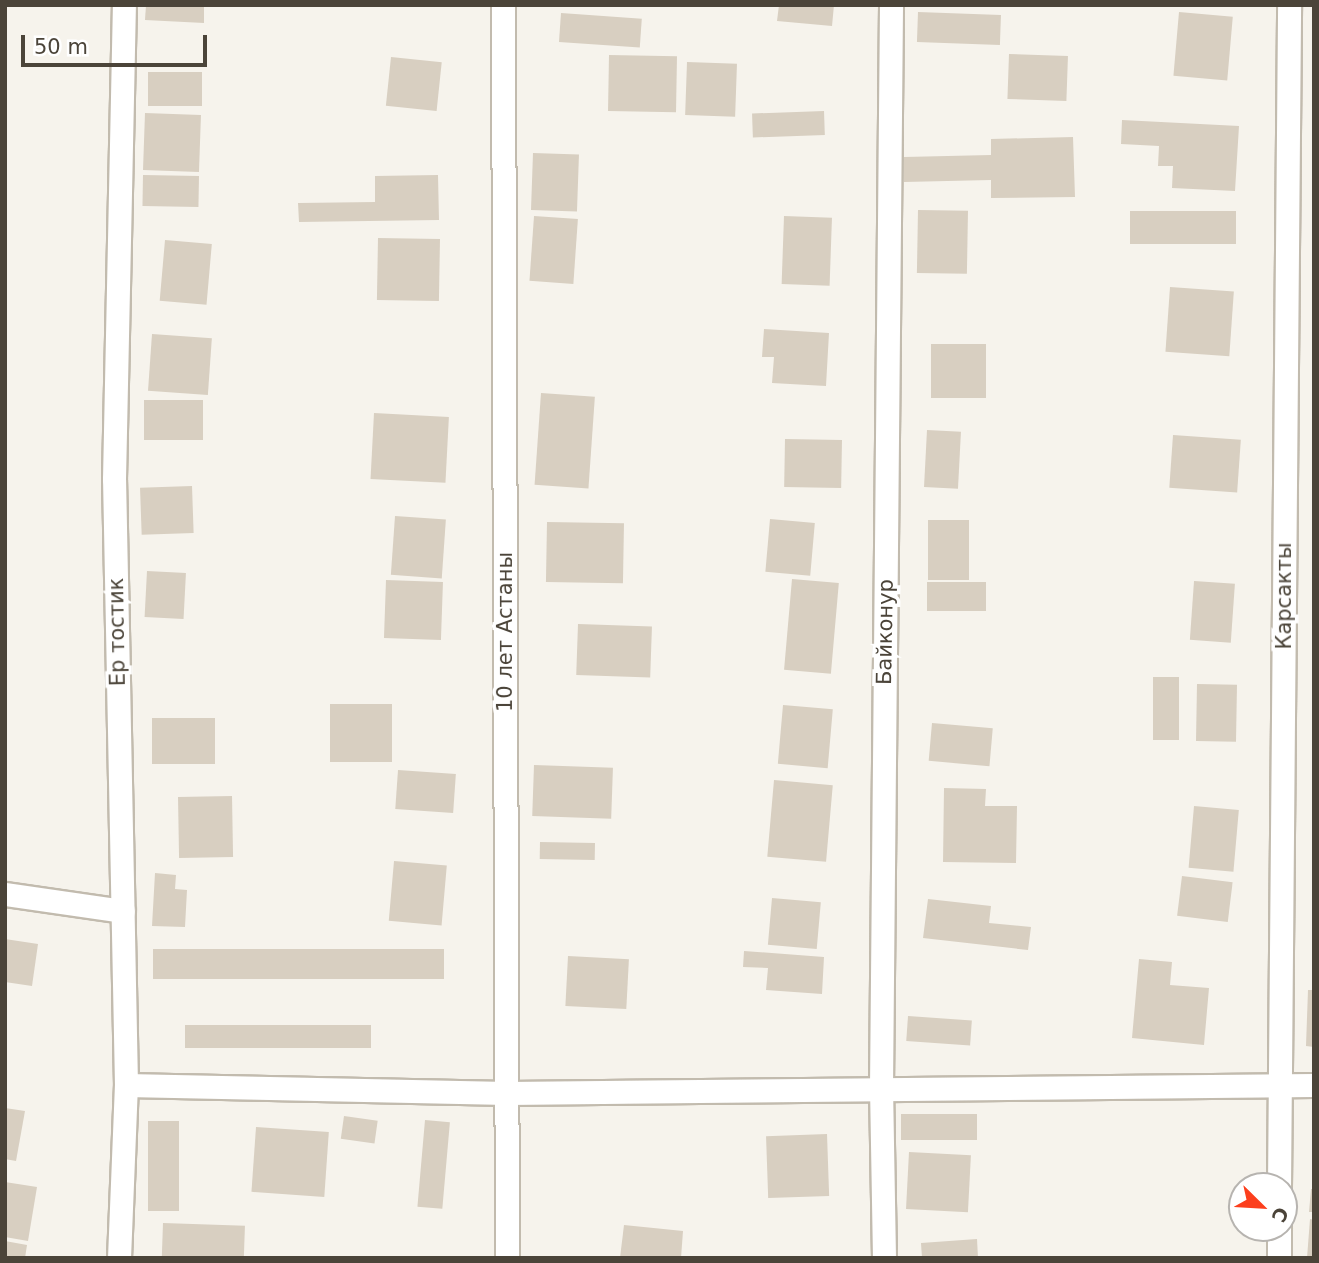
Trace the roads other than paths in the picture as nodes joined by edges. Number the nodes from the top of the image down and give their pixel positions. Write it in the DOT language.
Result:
graph roads {
  1 [pos="124,5"];
  2 [pos="503,5"];
  3 [pos="891,5"];
  4 [pos="1289,5"];
  5 [pos="5,894"];
  6 [pos="123,911"];
  7 [pos="126,1085"];
  8 [pos="1279,1085"];
  9 [pos="1314,1085"];
  10 [pos="881,1087"];
  11 [pos="507,1093"];
  12 [pos="1279,1172"];
  13 [pos="119,1258"];
  14 [pos="507,1258"];
  15 [pos="884,1258"];
  1 -- 6 [label="street, Ер тостик"];
  2 -- 11 [label="street, 10 лет Астаны"];
  3 -- 10 [label="street, Байконур"];
  4 -- 8 [label="street, Карсакты"];
  5 -- 6 [label="street"];
  6 -- 7 [label="street, Ер тостик"];
  7 -- 11 [label="street"];
  7 -- 13 [label="street, Ер тостик"];
  8 -- 9 [label="street"];
  8 -- 10 [label="street"];
  8 -- 12 [label="street, Карсакты"];
  10 -- 11 [label="street"];
  10 -- 15 [label="street, Байконур"];
  11 -- 14 [label="street, 10 лет Астаны"];
}
